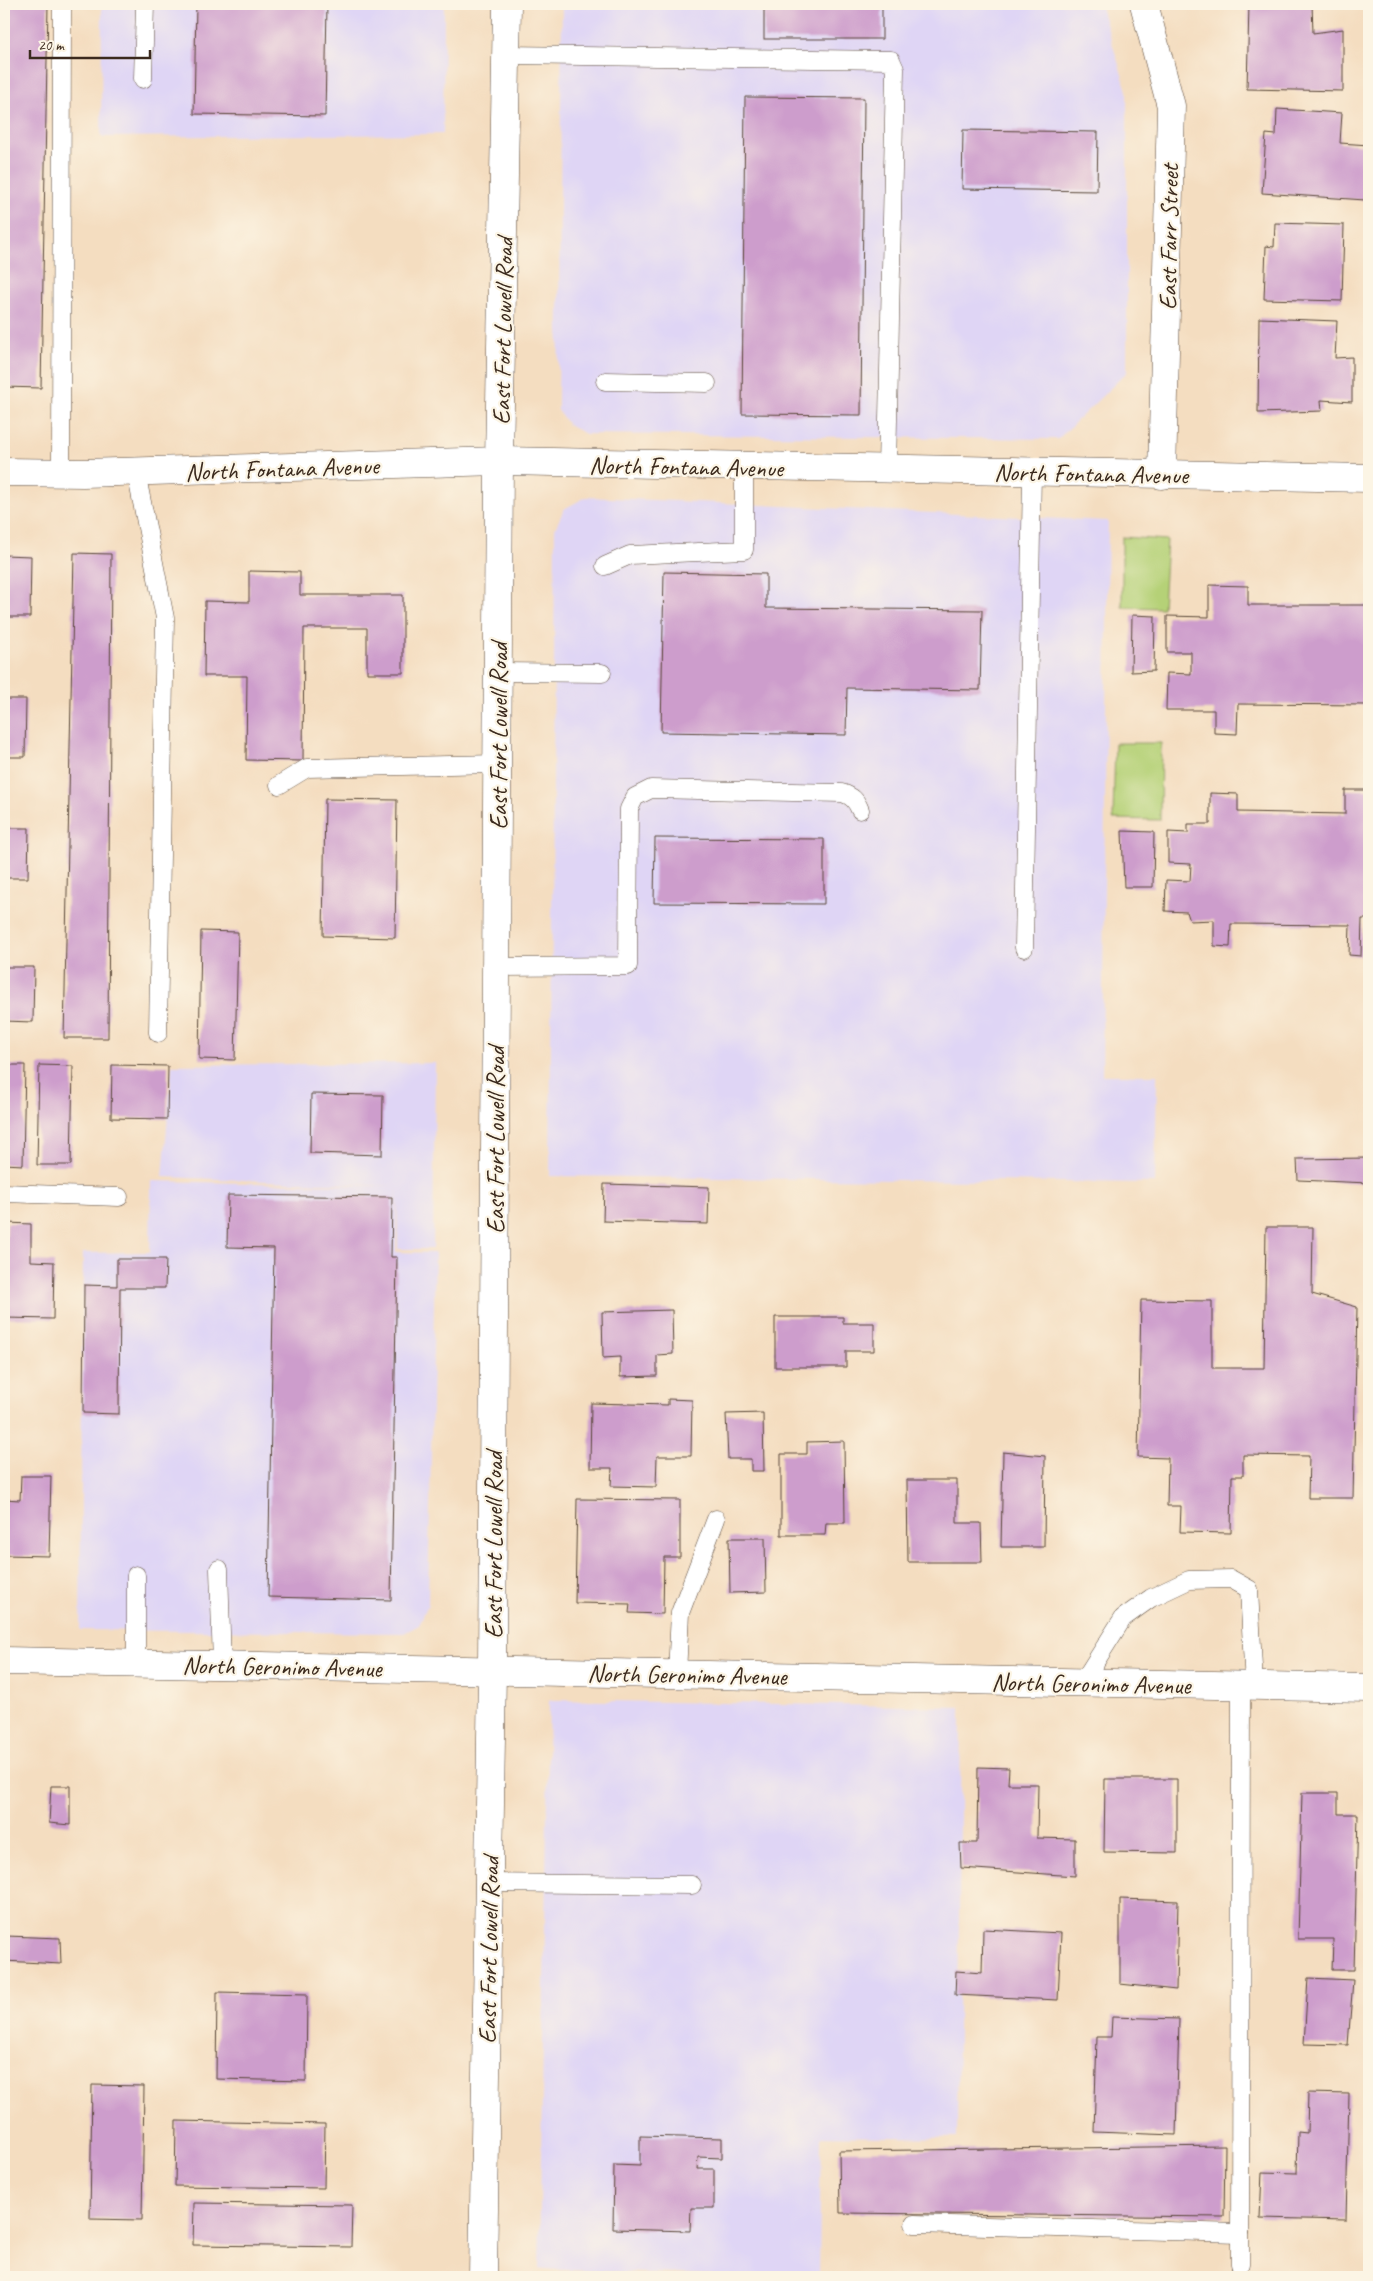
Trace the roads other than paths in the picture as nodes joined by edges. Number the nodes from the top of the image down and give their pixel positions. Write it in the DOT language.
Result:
graph roads {
  1 [pos="62,4"];
  2 [pos="144,4"];
  3 [pos="507,4"];
  4 [pos="1144,4"];
  5 [pos="506,55"];
  6 [pos="143,79"];
  7 [pos="605,381"];
  8 [pos="707,383"];
  9 [pos="499,461"];
  10 [pos="744,467"];
  11 [pos="887,470"];
  12 [pos="4,472"];
  13 [pos="136,472"];
  14 [pos="1032,472"];
  15 [pos="61,473"];
  16 [pos="1162,475"];
  17 [pos="1369,478"];
  18 [pos="605,566"];
  19 [pos="498,672"];
  20 [pos="602,673"];
  21 [pos="497,764"];
  22 [pos="279,785"];
  23 [pos="860,810"];
  24 [pos="1024,948"];
  25 [pos="496,967"];
  26 [pos="158,1033"];
  27 [pos="4,1193"];
  28 [pos="119,1197"];
  29 [pos="716,1519"];
  30 [pos="219,1569"];
  31 [pos="136,1575"];
  32 [pos="4,1662"];
  33 [pos="136,1664"];
  34 [pos="222,1665"];
  35 [pos="492,1670"];
  36 [pos="677,1674"];
  37 [pos="1082,1682"];
  38 [pos="1248,1686"];
  39 [pos="1369,1688"];
  40 [pos="488,1882"];
  41 [pos="692,1885"];
  42 [pos="914,2224"];
  43 [pos="1240,2233"];
  44 [pos="1240,2264"];
  45 [pos="483,2277"];
  1 -- 15 [label="lane"];
  2 -- 6 [label="lane"];
  3 -- 5 [label="street, East Fort Lowell Road"];
  4 -- 16 [label="street, East Farr Street"];
  5 -- 9 [label="street, East Fort Lowell Road"];
  5 -- 11 [label="lane"];
  7 -- 8 [label="lane"];
  9 -- 10 [label="street, North Fontana Avenue"];
  9 -- 13 [label="street, North Fontana Avenue"];
  9 -- 19 [label="street, East Fort Lowell Road"];
  10 -- 11 [label="street, North Fontana Avenue"];
  10 -- 18 [label="lane"];
  11 -- 14 [label="street, North Fontana Avenue"];
  12 -- 15 [label="street, North Fontana Avenue"];
  13 -- 15 [label="street, North Fontana Avenue"];
  13 -- 26 [label="lane"];
  14 -- 16 [label="street, North Fontana Avenue"];
  14 -- 24 [label="lane"];
  16 -- 17 [label="street, North Fontana Avenue"];
  19 -- 20 [label="lane"];
  19 -- 21 [label="street, East Fort Lowell Road"];
  21 -- 22 [label="lane"];
  21 -- 25 [label="street, East Fort Lowell Road"];
  23 -- 25 [label="lane"];
  25 -- 35 [label="street, East Fort Lowell Road"];
  27 -- 28 [label="lane"];
  29 -- 36 [label="lane"];
  30 -- 34 [label="lane"];
  31 -- 33 [label="lane"];
  32 -- 33 [label="street, North Geronimo Avenue"];
  33 -- 34 [label="street, North Geronimo Avenue"];
  34 -- 35 [label="street, North Geronimo Avenue"];
  35 -- 36 [label="street, North Geronimo Avenue"];
  35 -- 40 [label="street, East Fort Lowell Road"];
  36 -- 37 [label="street, North Geronimo Avenue"];
  37 -- 38 [label="street, North Geronimo Avenue"];
  37 -- 38 [label="lane"];
  38 -- 39 [label="street, North Geronimo Avenue"];
  38 -- 43 [label="lane"];
  40 -- 41 [label="lane"];
  40 -- 45 [label="street, East Fort Lowell Road"];
  42 -- 43 [label="lane"];
  43 -- 44 [label="lane"];
}
